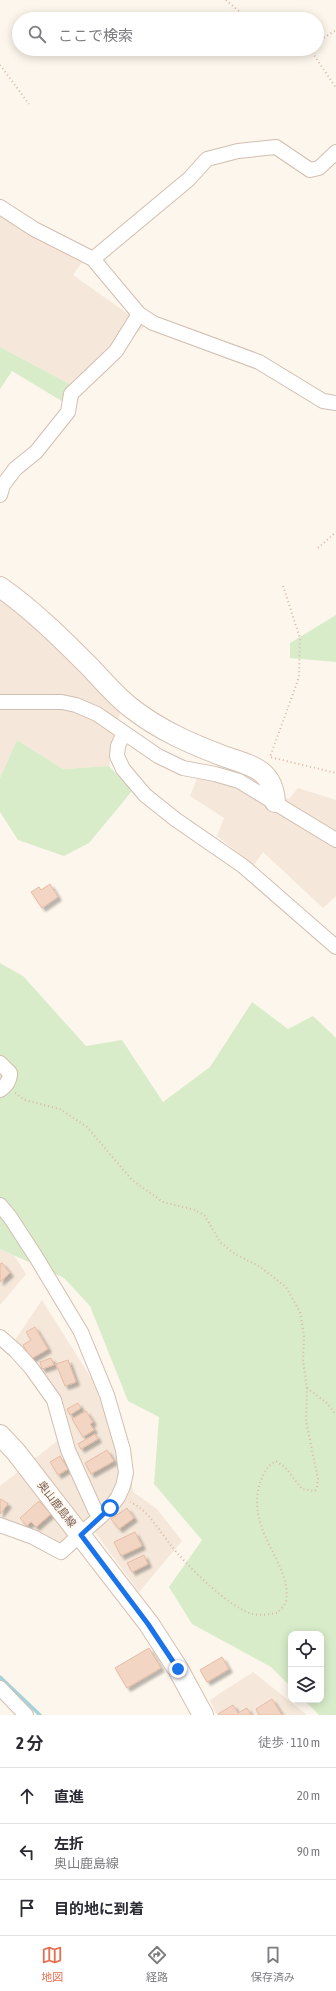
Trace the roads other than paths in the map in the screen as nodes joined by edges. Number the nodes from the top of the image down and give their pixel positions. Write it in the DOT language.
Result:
graph roads {
  1 [pos="336,152"];
  2 [pos="0,207"];
  3 [pos="93,260"];
  4 [pos="139,314"];
  5 [pos="336,403"];
  6 [pos="0,495"];
  7 [pos="0,587"];
  8 [pos="0,702"];
  9 [pos="124,733"];
  10 [pos="275,802"];
  11 [pos="336,840"];
  12 [pos="336,947"];
  13 [pos="0,1063"];
  14 [pos="3,1089"];
  15 [pos="0,1205"];
  16 [pos="0,1337"];
  17 [pos="0,1435"];
  18 [pos="101,1516"];
  19 [pos="0,1525"];
  20 [pos="81,1535"];
  21 [pos="0,1688"];
  22 [pos="26,1715"];
  23 [pos="203,1715"];
  1 -- 3 [label="street"];
  2 -- 3 [label="street"];
  3 -- 4 [label="street"];
  4 -- 5 [label="street"];
  4 -- 6 [label="street"];
  7 -- 10 [label="street"];
  8 -- 9 [label="street"];
  9 -- 10 [label="street"];
  9 -- 12 [label="street"];
  10 -- 11 [label="street"];
  13 -- 14 [label="street"];
  15 -- 18 [label="street"];
  16 -- 18 [label="street"];
  17 -- 20 [label="street, 奥山鹿島線"];
  18 -- 20 [label="street"];
  19 -- 20 [label="street"];
  20 -- 23 [label="street, 奥山鹿島線"];
  21 -- 22 [label="street"];
}
